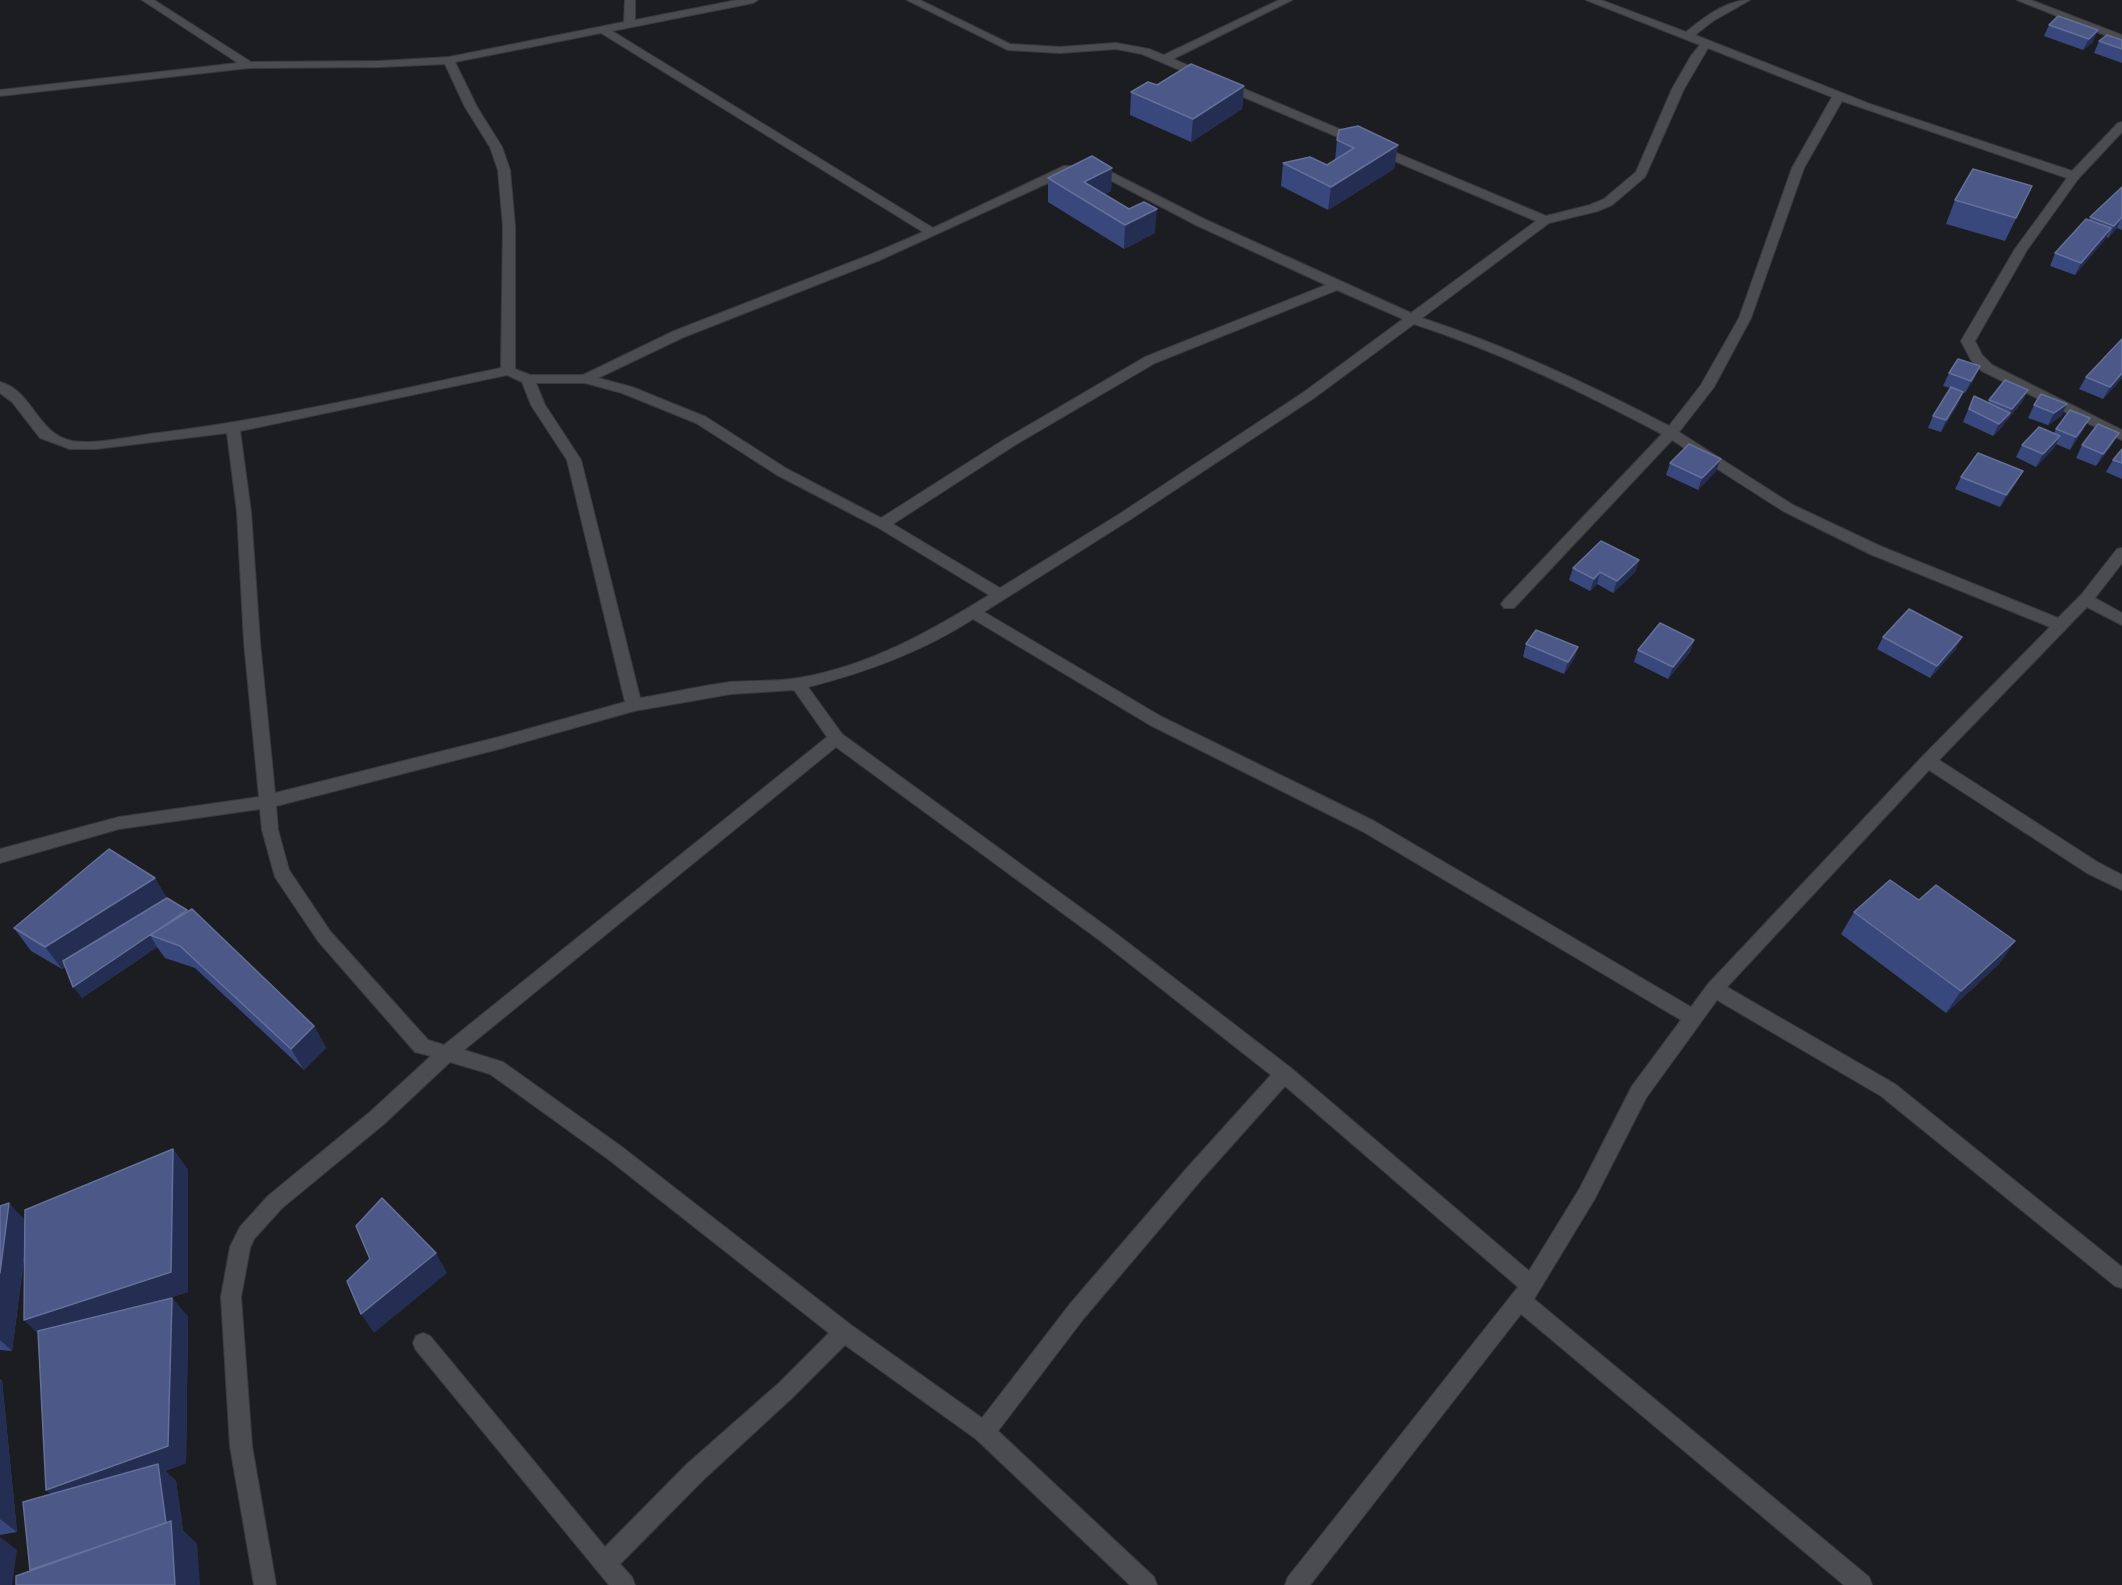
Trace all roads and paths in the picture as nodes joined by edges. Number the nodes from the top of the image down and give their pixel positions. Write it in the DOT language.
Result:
graph roads {
  1 [pos="147,0"];
  2 [pos="630,0"];
  3 [pos="753,0"];
  4 [pos="912,0"];
  5 [pos="1287,0"];
  6 [pos="1591,0"];
  7 [pos="1745,0"];
  8 [pos="2022,0"];
  9 [pos="629,25"];
  10 [pos="603,30"];
  11 [pos="1689,35"];
  12 [pos="2122,39"];
  13 [pos="1707,43"];
  14 [pos="1166,58"];
  15 [pos="449,60"];
  16 [pos="249,65"];
  17 [pos="0,93"];
  18 [pos="1839,96"];
  19 [pos="2122,125"];
  20 [pos="2074,176"];
  21 [pos="1545,220"];
  22 [pos="930,231"];
  23 [pos="1337,285"];
  24 [pos="1413,318"];
  25 [pos="508,371"];
  26 [pos="528,379"];
  27 [pos="585,379"];
  28 [pos="0,386"];
  29 [pos="233,428"];
  30 [pos="1671,433"];
  31 [pos="2122,436"];
  32 [pos="882,524"];
  33 [pos="2122,553"];
  34 [pos="999,594"];
  35 [pos="2086,599"];
  36 [pos="1509,604"];
  37 [pos="972,612"];
  38 [pos="2122,620"];
  39 [pos="2061,625"];
  40 [pos="798,684"];
  41 [pos="634,705"];
  42 [pos="836,738"];
  43 [pos="1928,761"];
  44 [pos="266,802"];
  45 [pos="0,856"];
  46 [pos="2122,883"];
  47 [pos="1714,989"];
  48 [pos="1692,1017"];
  49 [pos="447,1053"];
  50 [pos="1284,1074"];
  51 [pos="2122,1279"];
  52 [pos="1526,1293"];
  53 [pos="844,1332"];
  54 [pos="423,1343"];
  55 [pos="984,1432"];
  56 [pos="604,1564"];
  57 [pos="265,1585"];
  58 [pos="624,1585"];
  59 [pos="1146,1585"];
  60 [pos="1296,1585"];
  61 [pos="1860,1585"];
  1 -- 16 [label="street"];
  2 -- 9 [label="street"];
  3 -- 9 [label="street"];
  4 -- 14 [label="street"];
  5 -- 14 [label="street"];
  6 -- 11 [label="street"];
  7 -- 11 [label="street"];
  8 -- 12 [label="street"];
  9 -- 10 [label="street"];
  10 -- 15 [label="street"];
  10 -- 22 [label="street"];
  11 -- 13 [label="street"];
  13 -- 18 [label="street"];
  13 -- 21 [label="street"];
  14 -- 21 [label="street"];
  15 -- 16 [label="street"];
  15 -- 25 [label="street"];
  16 -- 17 [label="street"];
  18 -- 20 [label="street"];
  18 -- 30 [label="street"];
  19 -- 20 [label="street"];
  20 -- 31 [label="street"];
  21 -- 24 [label="street"];
  22 -- 23 [label="street"];
  22 -- 27 [label="street"];
  23 -- 24 [label="street"];
  23 -- 32 [label="street"];
  24 -- 30 [label="street"];
  24 -- 34 [label="street"];
  25 -- 26 [label="street"];
  25 -- 29 [label="street"];
  26 -- 27 [label="street"];
  26 -- 41 [label="street"];
  27 -- 32 [label="street"];
  28 -- 29 [label="street"];
  29 -- 44 [label="street"];
  30 -- 36 [label="street"];
  30 -- 39 [label="street"];
  32 -- 34 [label="street"];
  33 -- 35 [label="street"];
  34 -- 37 [label="street"];
  35 -- 38 [label="street"];
  35 -- 39 [label="street"];
  37 -- 40 [label="street"];
  37 -- 48 [label="street"];
  39 -- 43 [label="street"];
  40 -- 41 [label="street"];
  40 -- 42 [label="street"];
  41 -- 44 [label="street"];
  42 -- 49 [label="street"];
  42 -- 50 [label="street"];
  43 -- 46 [label="street"];
  43 -- 47 [label="street"];
  44 -- 45 [label="street"];
  44 -- 49 [label="street"];
  47 -- 48 [label="street"];
  47 -- 51 [label="street"];
  48 -- 52 [label="street"];
  49 -- 53 [label="street"];
  49 -- 57 [label="street"];
  50 -- 52 [label="street"];
  50 -- 55 [label="street"];
  52 -- 60 [label="street"];
  52 -- 61 [label="street"];
  53 -- 55 [label="street"];
  53 -- 56 [label="street"];
  54 -- 56 [label="street"];
  55 -- 59 [label="street"];
  56 -- 58 [label="street"];
}
